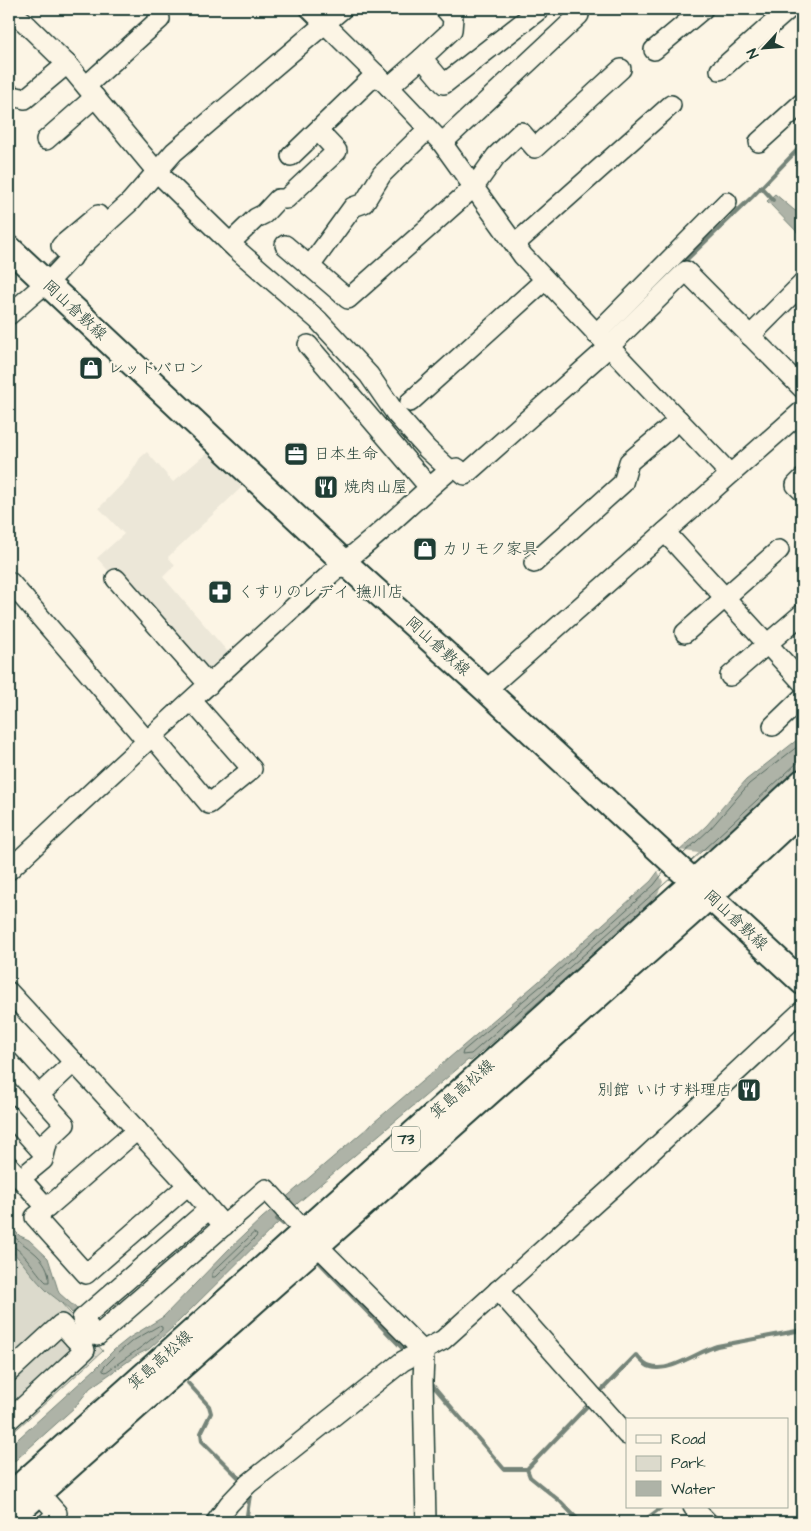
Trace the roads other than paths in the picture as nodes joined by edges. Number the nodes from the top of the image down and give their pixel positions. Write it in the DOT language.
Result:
graph roads {
  1 [pos="342,9"];
  2 [pos="445,9"];
  3 [pos="540,9"];
  4 [pos="703,9"];
  5 [pos="789,9"];
  6 [pos="9,10"];
  7 [pos="319,15"];
  8 [pos="578,15"];
  9 [pos="160,19"];
  10 [pos="654,50"];
  11 [pos="422,58"];
  12 [pos="67,64"];
  13 [pos="258,67"];
  14 [pos="621,70"];
  15 [pos="720,70"];
  16 [pos="383,81"];
  17 [pos="90,92"];
  18 [pos="9,95"];
  19 [pos="802,103"];
  20 [pos="671,105"];
  21 [pos="428,129"];
  22 [pos="318,131"];
  23 [pos="46,140"];
  24 [pos="760,142"];
  25 [pos="442,143"];
  26 [pos="291,156"];
  27 [pos="152,167"];
  28 [pos="474,187"];
  29 [pos="727,202"];
  30 [pos="230,243"];
  31 [pos="515,244"];
  32 [pos="285,245"];
  33 [pos="9,248"];
  34 [pos="310,266"];
  35 [pos="41,278"];
  36 [pos="545,280"];
  37 [pos="802,284"];
  38 [pos="9,315"];
  39 [pos="750,336"];
  40 [pos="603,341"];
  41 [pos="308,345"];
  42 [pos="802,388"];
  43 [pos="410,402"];
  44 [pos="802,411"];
  45 [pos="679,420"];
  46 [pos="457,471"];
  47 [pos="730,474"];
  48 [pos="802,480"];
  49 [pos="429,487"];
  50 [pos="802,491"];
  51 [pos="665,532"];
  52 [pos="778,550"];
  53 [pos="534,563"];
  54 [pos="349,566"];
  55 [pos="116,579"];
  56 [pos="9,584"];
  57 [pos="724,597"];
  58 [pos="802,614"];
  59 [pos="685,633"];
  60 [pos="768,645"];
  61 [pos="730,676"];
  62 [pos="802,682"];
  63 [pos="209,686"];
  64 [pos="486,690"];
  65 [pos="802,698"];
  66 [pos="195,704"];
  67 [pos="773,726"];
  68 [pos="153,740"];
  69 [pos="802,782"];
  70 [pos="802,810"];
  71 [pos="9,870"];
  72 [pos="689,878"];
  73 [pos="802,982"];
  74 [pos="9,992"];
  75 [pos="802,1011"];
  76 [pos="9,1062"];
  77 [pos="74,1062"];
  78 [pos="39,1095"];
  79 [pos="9,1115"];
  80 [pos="137,1130"];
  81 [pos="44,1154"];
  82 [pos="15,1173"];
  83 [pos="188,1185"];
  84 [pos="47,1208"];
  85 [pos="209,1209"];
  86 [pos="297,1223"];
  87 [pos="224,1226"];
  88 [pos="498,1290"];
  89 [pos="82,1331"];
  90 [pos="417,1363"];
  91 [pos="9,1372"];
  92 [pos="9,1420"];
  93 [pos="626,1434"];
  94 [pos="39,1493"];
  95 [pos="9,1496"];
  96 [pos="694,1508"];
  97 [pos="9,1520"];
  98 [pos="223,1520"];
  99 [pos="48,1522"];
  100 [pos="426,1522"];
  101 [pos="707,1522"];
  1 -- 7 [label="street"];
  2 -- 11 [label="street"];
  3 -- 11 [label="street"];
  4 -- 10 [label="street"];
  5 -- 15 [label="street"];
  6 -- 12 [label="street"];
  7 -- 13 [label="street"];
  7 -- 16 [label="street"];
  7 -- 27 [label="street"];
  8 -- 25 [label="street"];
  9 -- 17 [label="street"];
  11 -- 16 [label="street"];
  12 -- 17 [label="street"];
  12 -- 18 [label="street"];
  14 -- 28 [label="street"];
  16 -- 21 [label="street"];
  16 -- 22 [label="street"];
  17 -- 23 [label="street"];
  17 -- 27 [label="street"];
  19 -- 24 [label="street"];
  20 -- 31 [label="street"];
  21 -- 25 [label="street"];
  21 -- 34 [label="street"];
  22 -- 26 [label="street"];
  22 -- 30 [label="street"];
  25 -- 28 [label="street"];
  27 -- 30 [label="street"];
  27 -- 35 [label="street"];
  28 -- 31 [label="street"];
  28 -- 34 [label="street"];
  29 -- 40 [label="street"];
  30 -- 46 [label="street"];
  31 -- 36 [label="street"];
  32 -- 34 [label="street"];
  33 -- 35 [label="main road, 岡山倉敷線"];
  35 -- 38 [label="street"];
  35 -- 54 [label="main road, 岡山倉敷線"];
  36 -- 40 [label="street"];
  36 -- 43 [label="street"];
  37 -- 39 [label="street"];
  39 -- 40 [label="street"];
  39 -- 42 [label="street"];
  40 -- 45 [label="street"];
  40 -- 46 [label="street"];
  41 -- 49 [label="street"];
  44 -- 47 [label="street"];
  45 -- 47 [label="street"];
  45 -- 53 [label="street"];
  46 -- 49 [label="street"];
  47 -- 51 [label="street"];
  48 -- 50 [label="street"];
  49 -- 54 [label="street"];
  51 -- 57 [label="street"];
  51 -- 64 [label="street"];
  52 -- 57 [label="street"];
  54 -- 63 [label="street"];
  54 -- 64 [label="main road, 岡山倉敷線"];
  55 -- 63 [label="street"];
  56 -- 68 [label="street"];
  57 -- 59 [label="street"];
  57 -- 60 [label="street"];
  58 -- 60 [label="street"];
  60 -- 61 [label="street"];
  60 -- 62 [label="street"];
  63 -- 66 [label="street"];
  64 -- 72 [label="main road, 岡山倉敷線"];
  65 -- 67 [label="street"];
  66 -- 68 [label="street"];
  66 -- 68 [label="street"];
  68 -- 71 [label="street"];
  69 -- 72 [label="main road, 箕島高松線 / 73"];
  70 -- 72 [label="main road, 箕島高松線 / 73"];
  72 -- 73 [label="main road, 岡山倉敷線"];
  72 -- 86 [label="main road, 箕島高松線 / 73"];
  74 -- 77 [label="street"];
  75 -- 88 [label="street"];
  76 -- 78 [label="street"];
  77 -- 78 [label="street"];
  77 -- 80 [label="street"];
  78 -- 81 [label="street"];
  79 -- 81 [label="street"];
  80 -- 83 [label="street"];
  80 -- 84 [label="street"];
  81 -- 82 [label="street"];
  82 -- 84 [label="street"];
  83 -- 84 [label="street"];
  83 -- 85 [label="street"];
  85 -- 87 [label="street"];
  85 -- 89 [label="street"];
  86 -- 87 [label="street"];
  86 -- 90 [label="street"];
  86 -- 94 [label="main road, 箕島高松線 / 73"];
  86 -- 95 [label="main road, 箕島高松線 / 73"];
  87 -- 89 [label="street"];
  88 -- 90 [label="street"];
  88 -- 93 [label="street"];
  89 -- 91 [label="street"];
  89 -- 92 [label="street"];
  90 -- 98 [label="street"];
  90 -- 100 [label="street"];
  94 -- 97 [label="main road, 箕島高松線 / 73"];
  94 -- 99 [label="street"];
  96 -- 101 [label="street"];
}
